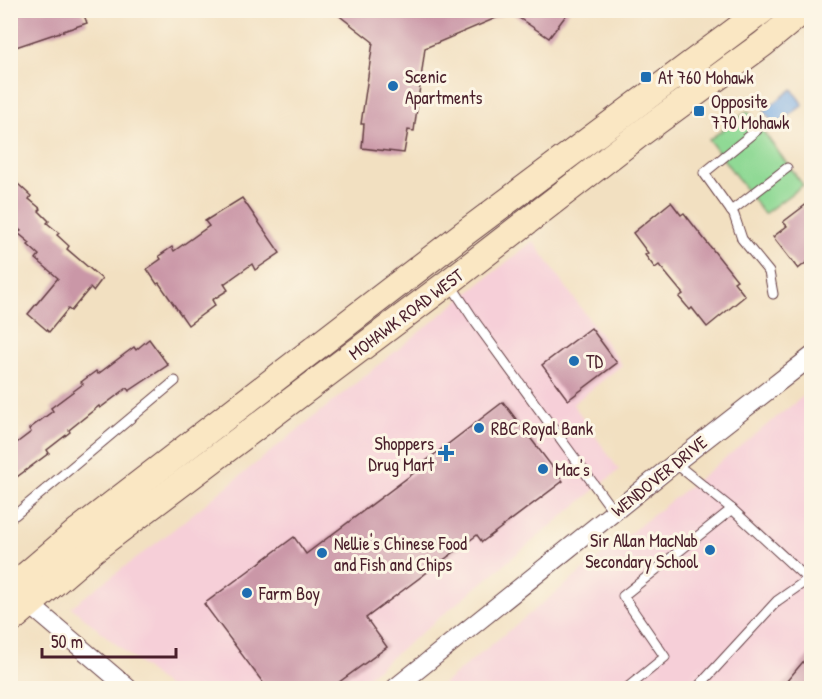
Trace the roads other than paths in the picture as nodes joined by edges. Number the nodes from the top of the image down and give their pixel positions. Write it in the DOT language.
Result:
graph roads {
  1 [pos="763,10"];
  2 [pos="804,10"];
  3 [pos="763,44"];
  4 [pos="721,60"];
  5 [pos="758,130"];
  6 [pos="787,168"];
  7 [pos="731,211"];
  8 [pos="462,234"];
  9 [pos="449,282"];
  10 [pos="773,294"];
  11 [pos="812,356"];
  12 [pos="174,381"];
  13 [pos="675,463"];
  14 [pos="732,509"];
  15 [pos="614,512"];
  16 [pos="10,514"];
  17 [pos="809,582"];
  18 [pos="14,598"];
  19 [pos="128,688"];
  20 [pos="395,688"];
  21 [pos="627,688"];
  22 [pos="697,688"];
  1 -- 4 [label="main road, MOHAWK ROAD WEST"];
  2 -- 3 [label="main road, MOHAWK ROAD WEST"];
  3 -- 4 [label="main road, MOHAWK ROAD WEST"];
  3 -- 4 [label="lane"];
  4 -- 8 [label="main road, MOHAWK ROAD WEST"];
  4 -- 9 [label="main road, MOHAWK ROAD WEST"];
  5 -- 7 [label="lane"];
  6 -- 7 [label="lane"];
  7 -- 10 [label="lane"];
  8 -- 9 [label="main road"];
  8 -- 18 [label="main road, MOHAWK ROAD WEST"];
  9 -- 15 [label="lane"];
  9 -- 18 [label="main road, MOHAWK ROAD WEST"];
  11 -- 13 [label="street, WENDOVER DRIVE"];
  12 -- 16 [label="lane"];
  13 -- 14 [label="lane"];
  13 -- 15 [label="street, WENDOVER DRIVE"];
  14 -- 17 [label="lane"];
  14 -- 21 [label="lane"];
  15 -- 20 [label="street, WENDOVER DRIVE"];
  17 -- 22 [label="lane"];
  18 -- 19 [label="street"];
}
